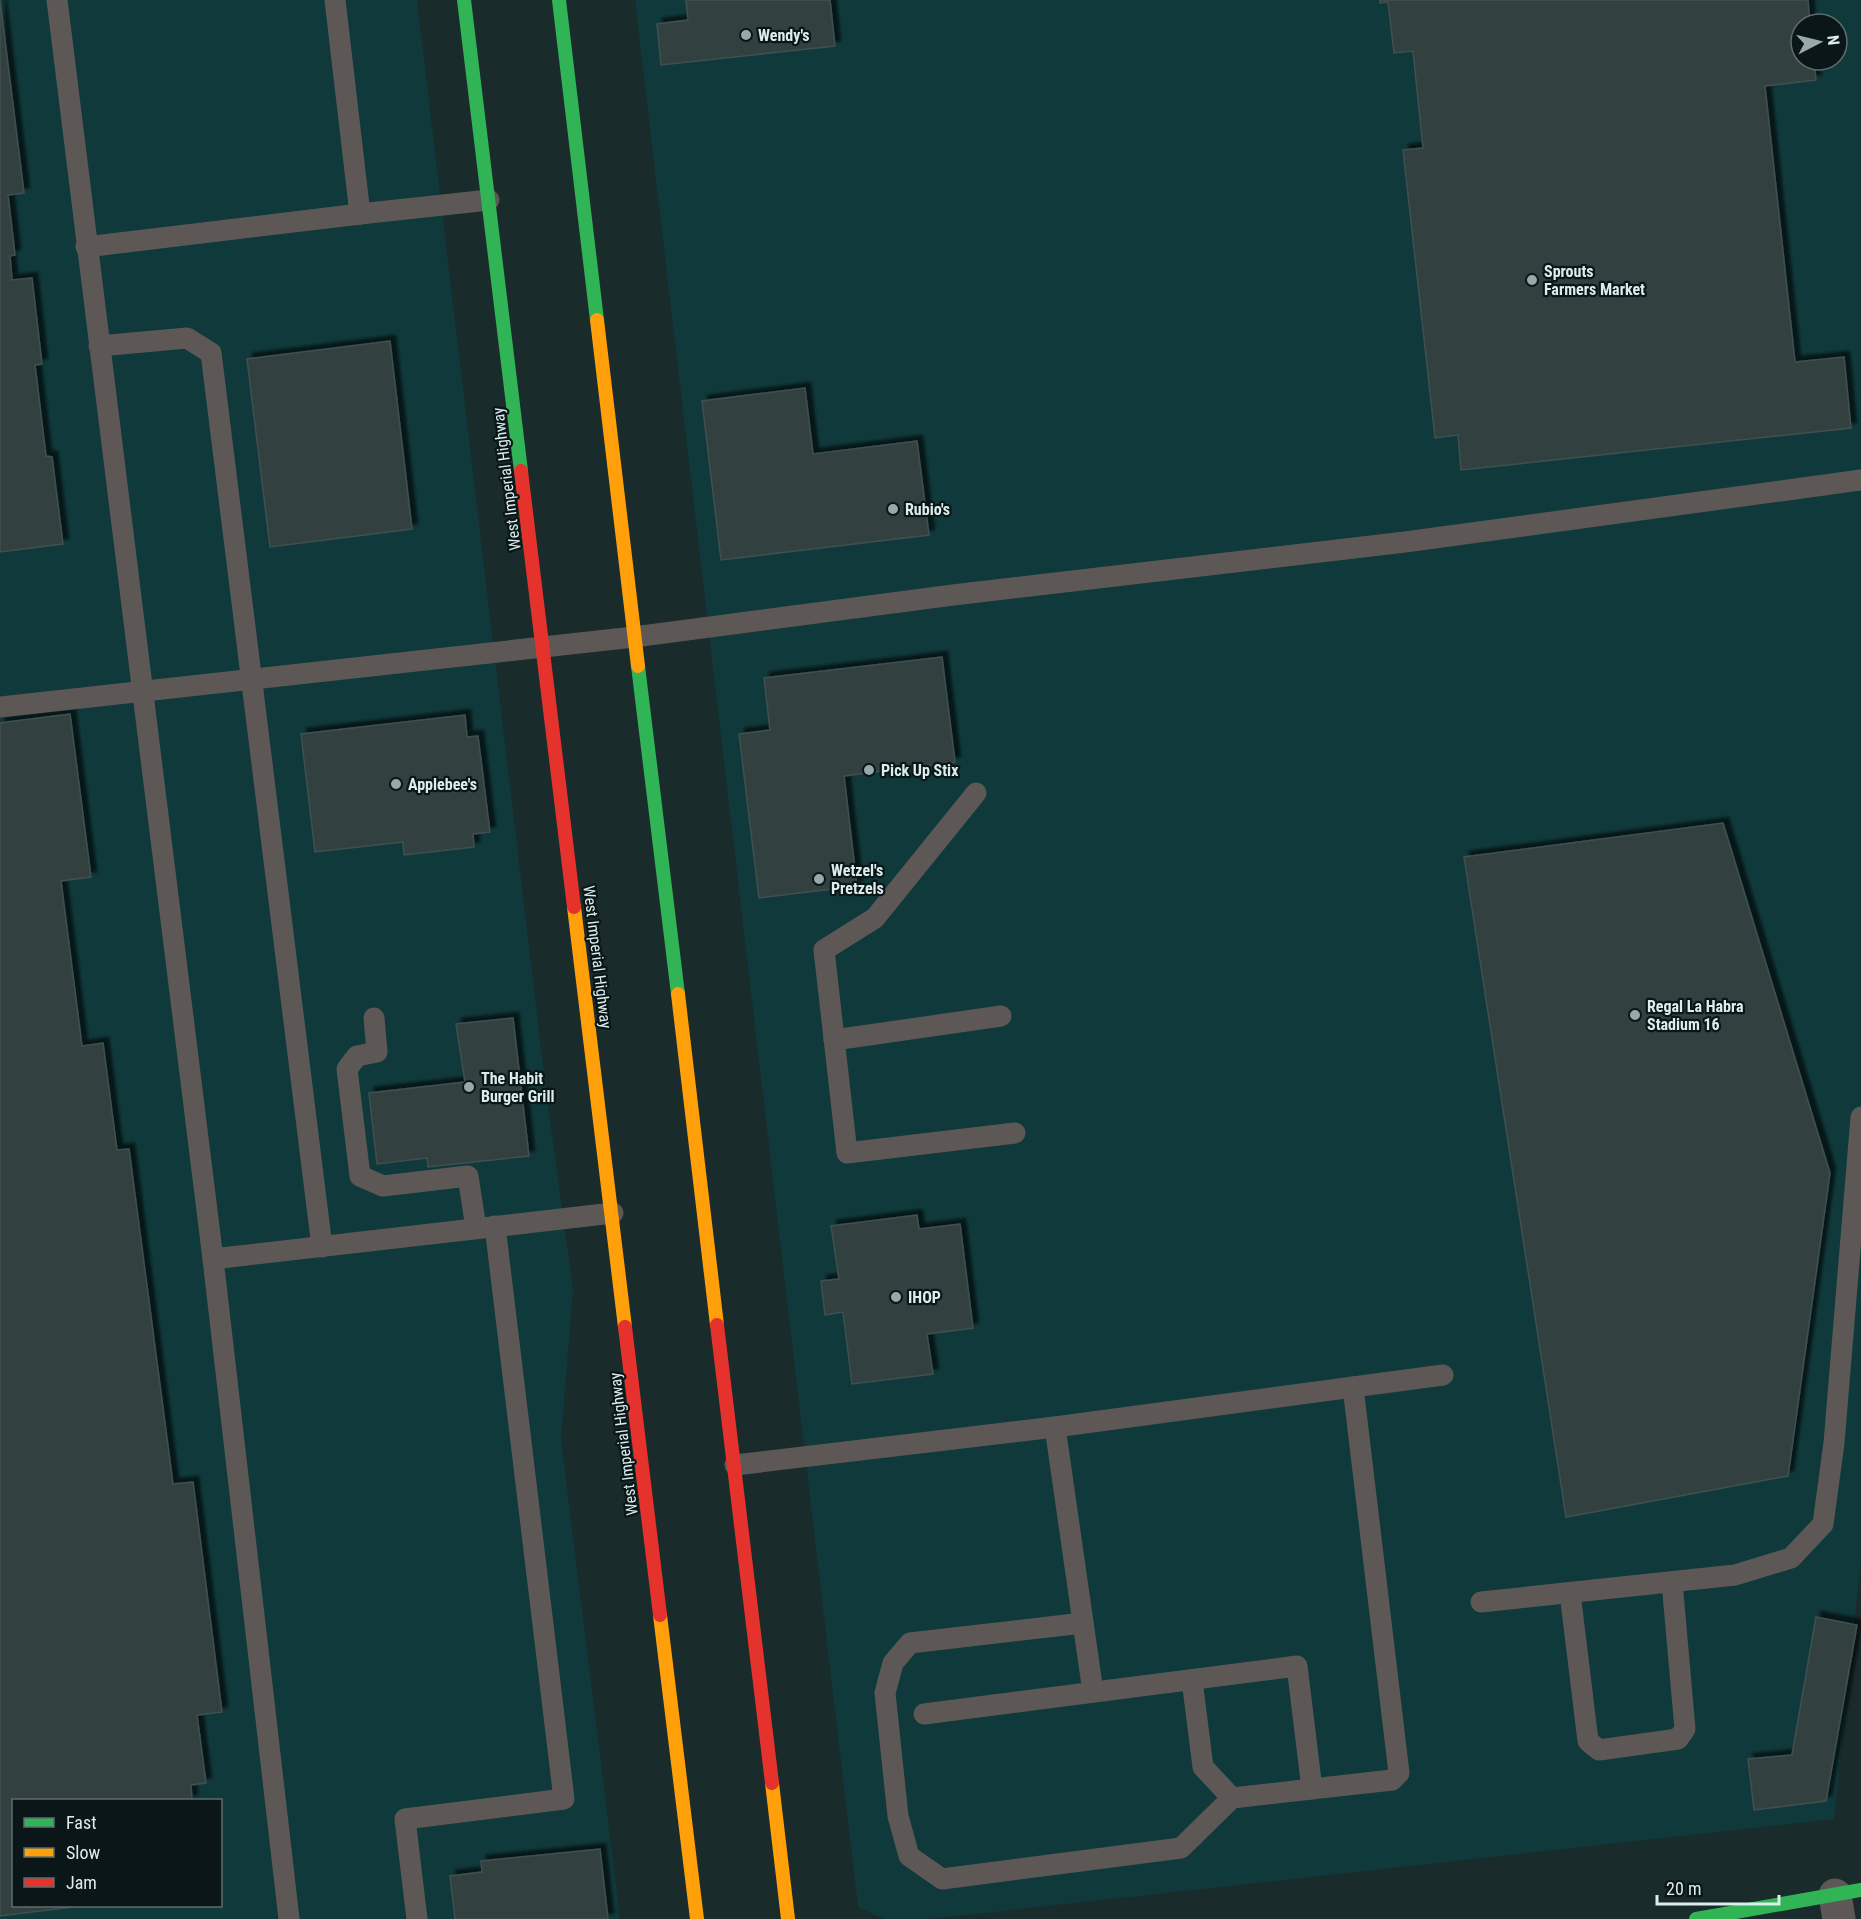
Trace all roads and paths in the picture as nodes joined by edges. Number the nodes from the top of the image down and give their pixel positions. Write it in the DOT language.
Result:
graph roads {
  1 [pos="57,0"];
  2 [pos="335,0"];
  3 [pos="464,0"];
  4 [pos="559,0"];
  5 [pos="489,200"];
  6 [pos="360,214"];
  7 [pos="86,247"];
  8 [pos="99,346"];
  9 [pos="1861,480"];
  10 [pos="634,637"];
  11 [pos="543,648"];
  12 [pos="250,678"];
  13 [pos="142,690"];
  14 [pos="0,707"];
  15 [pos="976,793"];
  16 [pos="1001,1016"];
  17 [pos="374,1018"];
  18 [pos="834,1040"];
  19 [pos="1861,1117"];
  20 [pos="1015,1132"];
  21 [pos="613,1213"];
  22 [pos="485,1227"];
  23 [pos="322,1246"];
  24 [pos="213,1259"];
  25 [pos="1443,1375"];
  26 [pos="1353,1387"];
  27 [pos="1054,1427"];
  28 [pos="735,1465"];
  29 [pos="1672,1582"];
  30 [pos="1570,1593"];
  31 [pos="1480,1602"];
  32 [pos="1083,1623"];
  33 [pos="1192,1680"];
  34 [pos="1093,1692"];
  35 [pos="924,1714"];
  36 [pos="1312,1789"];
  37 [pos="1232,1798"];
  38 [pos="1845,1901"];
  39 [pos="1729,1916"];
  40 [pos="289,1919"];
  41 [pos="417,1919"];
  42 [pos="697,1919"];
  43 [pos="789,1919"];
  44 [pos="1696,1919"];
  1 -- 7 [label="lane"];
  2 -- 6 [label="lane"];
  3 -- 5 [label="main road, West Imperial Highway"];
  4 -- 10 [label="main road"];
  5 -- 6 [label="lane"];
  5 -- 11 [label="main road, West Imperial Highway"];
  6 -- 7 [label="lane"];
  7 -- 8 [label="lane"];
  8 -- 12 [label="lane"];
  8 -- 13 [label="lane"];
  9 -- 10 [label="lane"];
  10 -- 11 [label="lane"];
  10 -- 28 [label="main road"];
  11 -- 12 [label="lane"];
  11 -- 21 [label="main road, West Imperial Highway"];
  12 -- 13 [label="lane"];
  12 -- 23 [label="lane"];
  13 -- 14 [label="lane"];
  13 -- 24 [label="lane"];
  15 -- 18 [label="lane"];
  16 -- 18 [label="lane"];
  17 -- 22 [label="lane"];
  18 -- 20 [label="lane"];
  19 -- 29 [label="lane"];
  21 -- 22 [label="lane"];
  21 -- 42 [label="main road, West Imperial Highway"];
  22 -- 23 [label="lane"];
  22 -- 41 [label="lane"];
  23 -- 24 [label="lane"];
  24 -- 40 [label="lane"];
  25 -- 26 [label="lane"];
  26 -- 27 [label="lane"];
  26 -- 36 [label="lane"];
  27 -- 28 [label="lane"];
  27 -- 32 [label="lane"];
  28 -- 43 [label="main road"];
  29 -- 30 [label="lane"];
  29 -- 30 [label="lane"];
  30 -- 31 [label="lane"];
  32 -- 34 [label="lane"];
  32 -- 37 [label="lane"];
  33 -- 34 [label="lane"];
  33 -- 36 [label="lane"];
  33 -- 37 [label="lane"];
  34 -- 35 [label="lane"];
  36 -- 37 [label="lane"];
  38 -- 39 [label="main road"];
  39 -- 44 [label="main road"];
}
